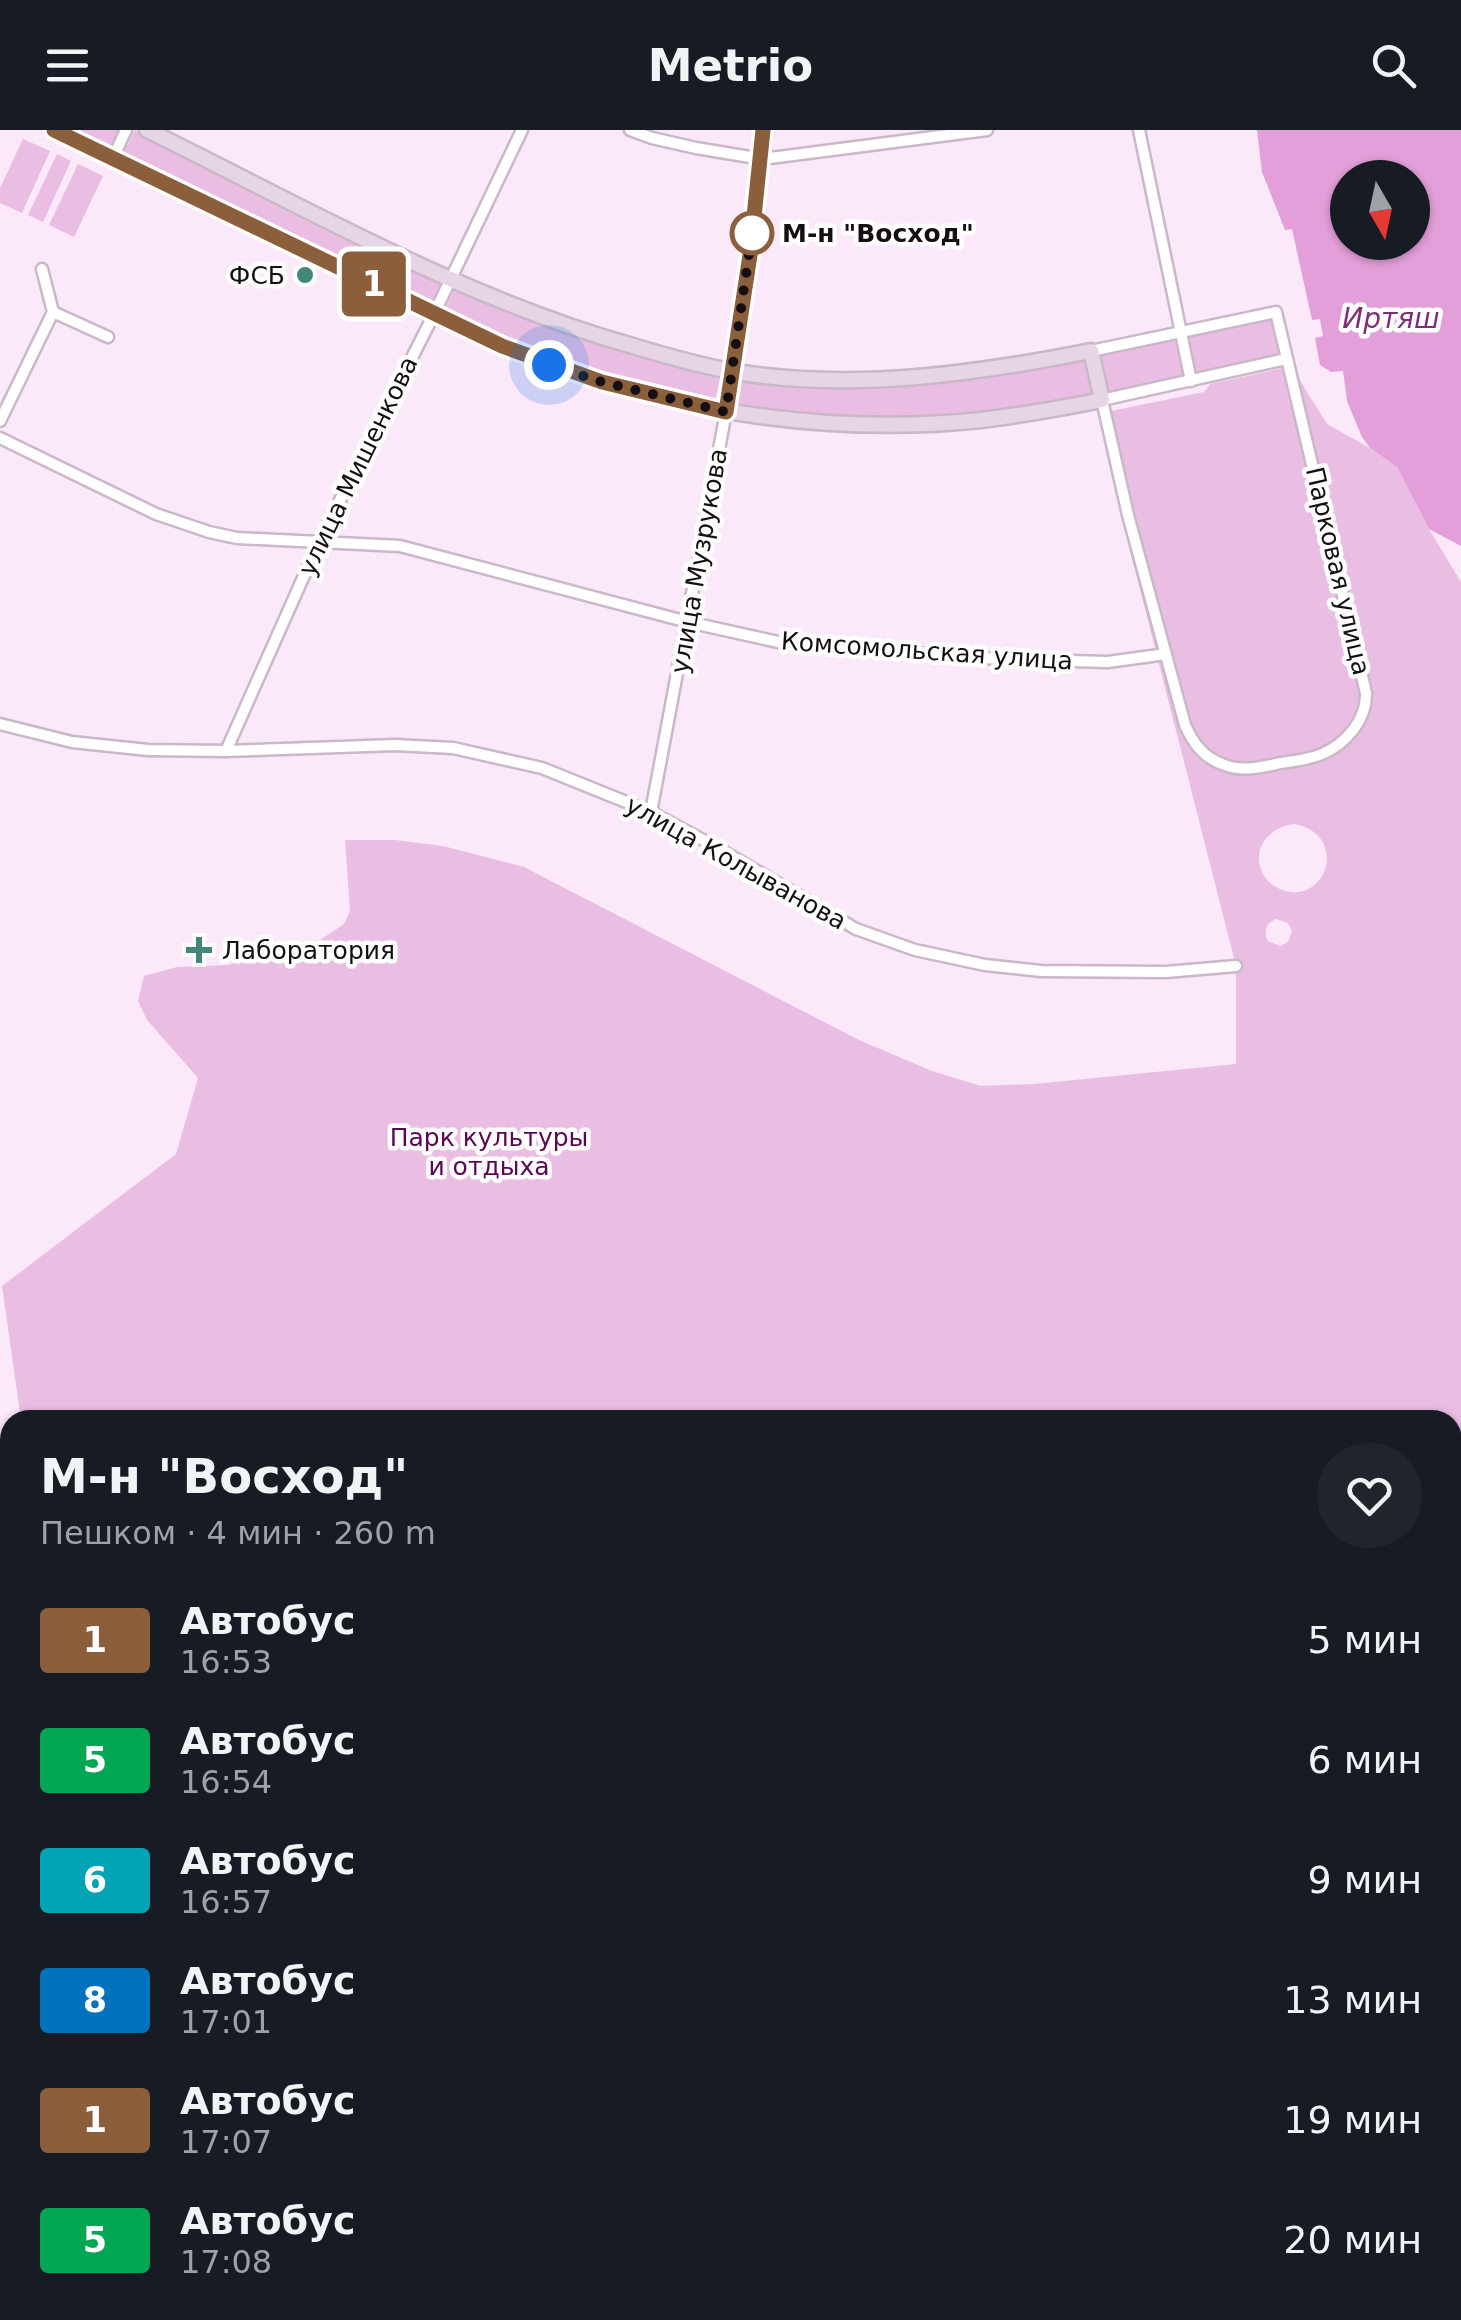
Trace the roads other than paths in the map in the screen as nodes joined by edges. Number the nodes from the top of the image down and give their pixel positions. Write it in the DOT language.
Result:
graph roads {
  1 [pos="54,130"];
  2 [pos="126,130"];
  3 [pos="147,130"];
  4 [pos="522,130"];
  5 [pos="630,130"];
  6 [pos="764,130"];
  7 [pos="987,130"];
  8 [pos="1139,130"];
  9 [pos="73,134"];
  10 [pos="113,158"];
  11 [pos="762,159"];
  12 [pos="42,268"];
  13 [pos="450,280"];
  14 [pos="53,312"];
  15 [pos="434,314"];
  16 [pos="1182,332"];
  17 [pos="108,337"];
  18 [pos="1091,351"];
  19 [pos="1286,359"];
  20 [pos="733,372"];
  21 [pos="1192,381"];
  22 [pos="1102,400"];
  23 [pos="726,412"];
  24 [pos="0,421"];
  25 [pos="0,438"];
  26 [pos="319,542"];
  27 [pos="688,622"];
  28 [pos="1166,654"];
  29 [pos="0,724"];
  30 [pos="226,751"];
  31 [pos="651,812"];
  32 [pos="1236,966"];
  1 -- 9 [label="street"];
  2 -- 10 [label="street"];
  3 -- 13 [label="street"];
  4 -- 13 [label="street, улица Мишенкова"];
  5 -- 11 [label="street"];
  6 -- 11 [label="street, улица Музрукова"];
  7 -- 11 [label="street"];
  8 -- 16 [label="street"];
  9 -- 10 [label="street"];
  10 -- 15 [label="street"];
  11 -- 20 [label="street, улица Музрукова"];
  12 -- 14 [label="street"];
  13 -- 15 [label="street, улица Мишенкова"];
  13 -- 20 [label="street"];
  14 -- 17 [label="street"];
  14 -- 24 [label="street"];
  15 -- 23 [label="street"];
  15 -- 26 [label="street, улица Мишенкова"];
  16 -- 18 [label="street"];
  16 -- 19 [label="street, Парковая улица"];
  16 -- 21 [label="street"];
  18 -- 20 [label="street"];
  18 -- 22 [label="street"];
  19 -- 21 [label="street"];
  19 -- 28 [label="street, Парковая улица"];
  20 -- 23 [label="street, улица Музрукова"];
  21 -- 22 [label="street"];
  22 -- 23 [label="street"];
  22 -- 28 [label="street, Парковая улица"];
  23 -- 27 [label="street, улица Музрукова"];
  25 -- 26 [label="street, Комсомольская улица"];
  26 -- 27 [label="street, Комсомольская улица"];
  26 -- 30 [label="street, улица Мишенкова"];
  27 -- 28 [label="street, Комсомольская улица"];
  27 -- 31 [label="street, улица Музрукова"];
  29 -- 30 [label="street, улица Колыванова"];
  30 -- 31 [label="street, улица Колыванова"];
  31 -- 32 [label="street, улица Колыванова"];
}
